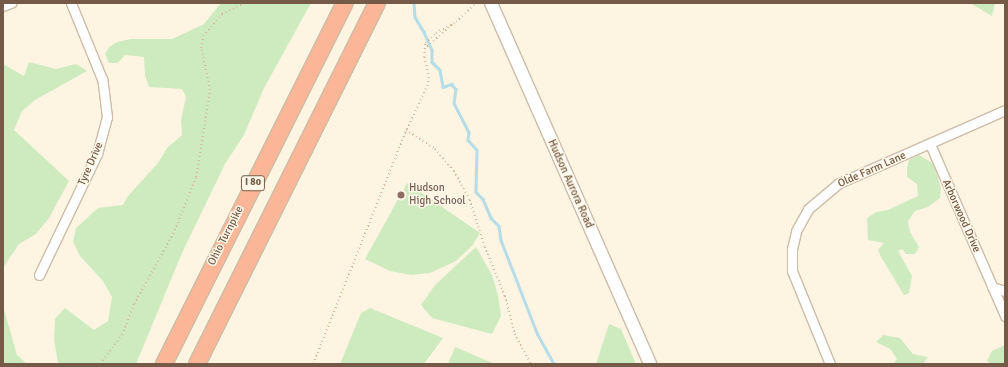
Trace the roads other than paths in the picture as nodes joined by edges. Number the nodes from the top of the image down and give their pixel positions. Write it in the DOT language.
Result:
graph roads {
  1 [pos="11,3"];
  2 [pos="71,3"];
  3 [pos="345,3"];
  4 [pos="377,3"];
  5 [pos="494,4"];
  6 [pos="3,6"];
  7 [pos="1005,110"];
  8 [pos="930,144"];
  9 [pos="38,275"];
  10 [pos="992,287"];
  11 [pos="1005,291"];
  12 [pos="1005,316"];
  13 [pos="164,364"];
  14 [pos="197,364"];
  15 [pos="650,364"];
  16 [pos="830,364"];
  1 -- 6 [label="street"];
  2 -- 9 [label="street, Tyre Drive"];
  3 -- 13 [label="highway, Ohio Turnpike / I 80"];
  4 -- 14 [label="highway, I 80"];
  5 -- 15 [label="street, Hudson Aurora Road"];
  7 -- 8 [label="street, Olde Farm Lane"];
  8 -- 10 [label="street, Arborwood Drive"];
  8 -- 16 [label="street, Olde Farm Lane"];
  10 -- 11 [label="street"];
  10 -- 12 [label="street, Arborwood Drive"];
}
